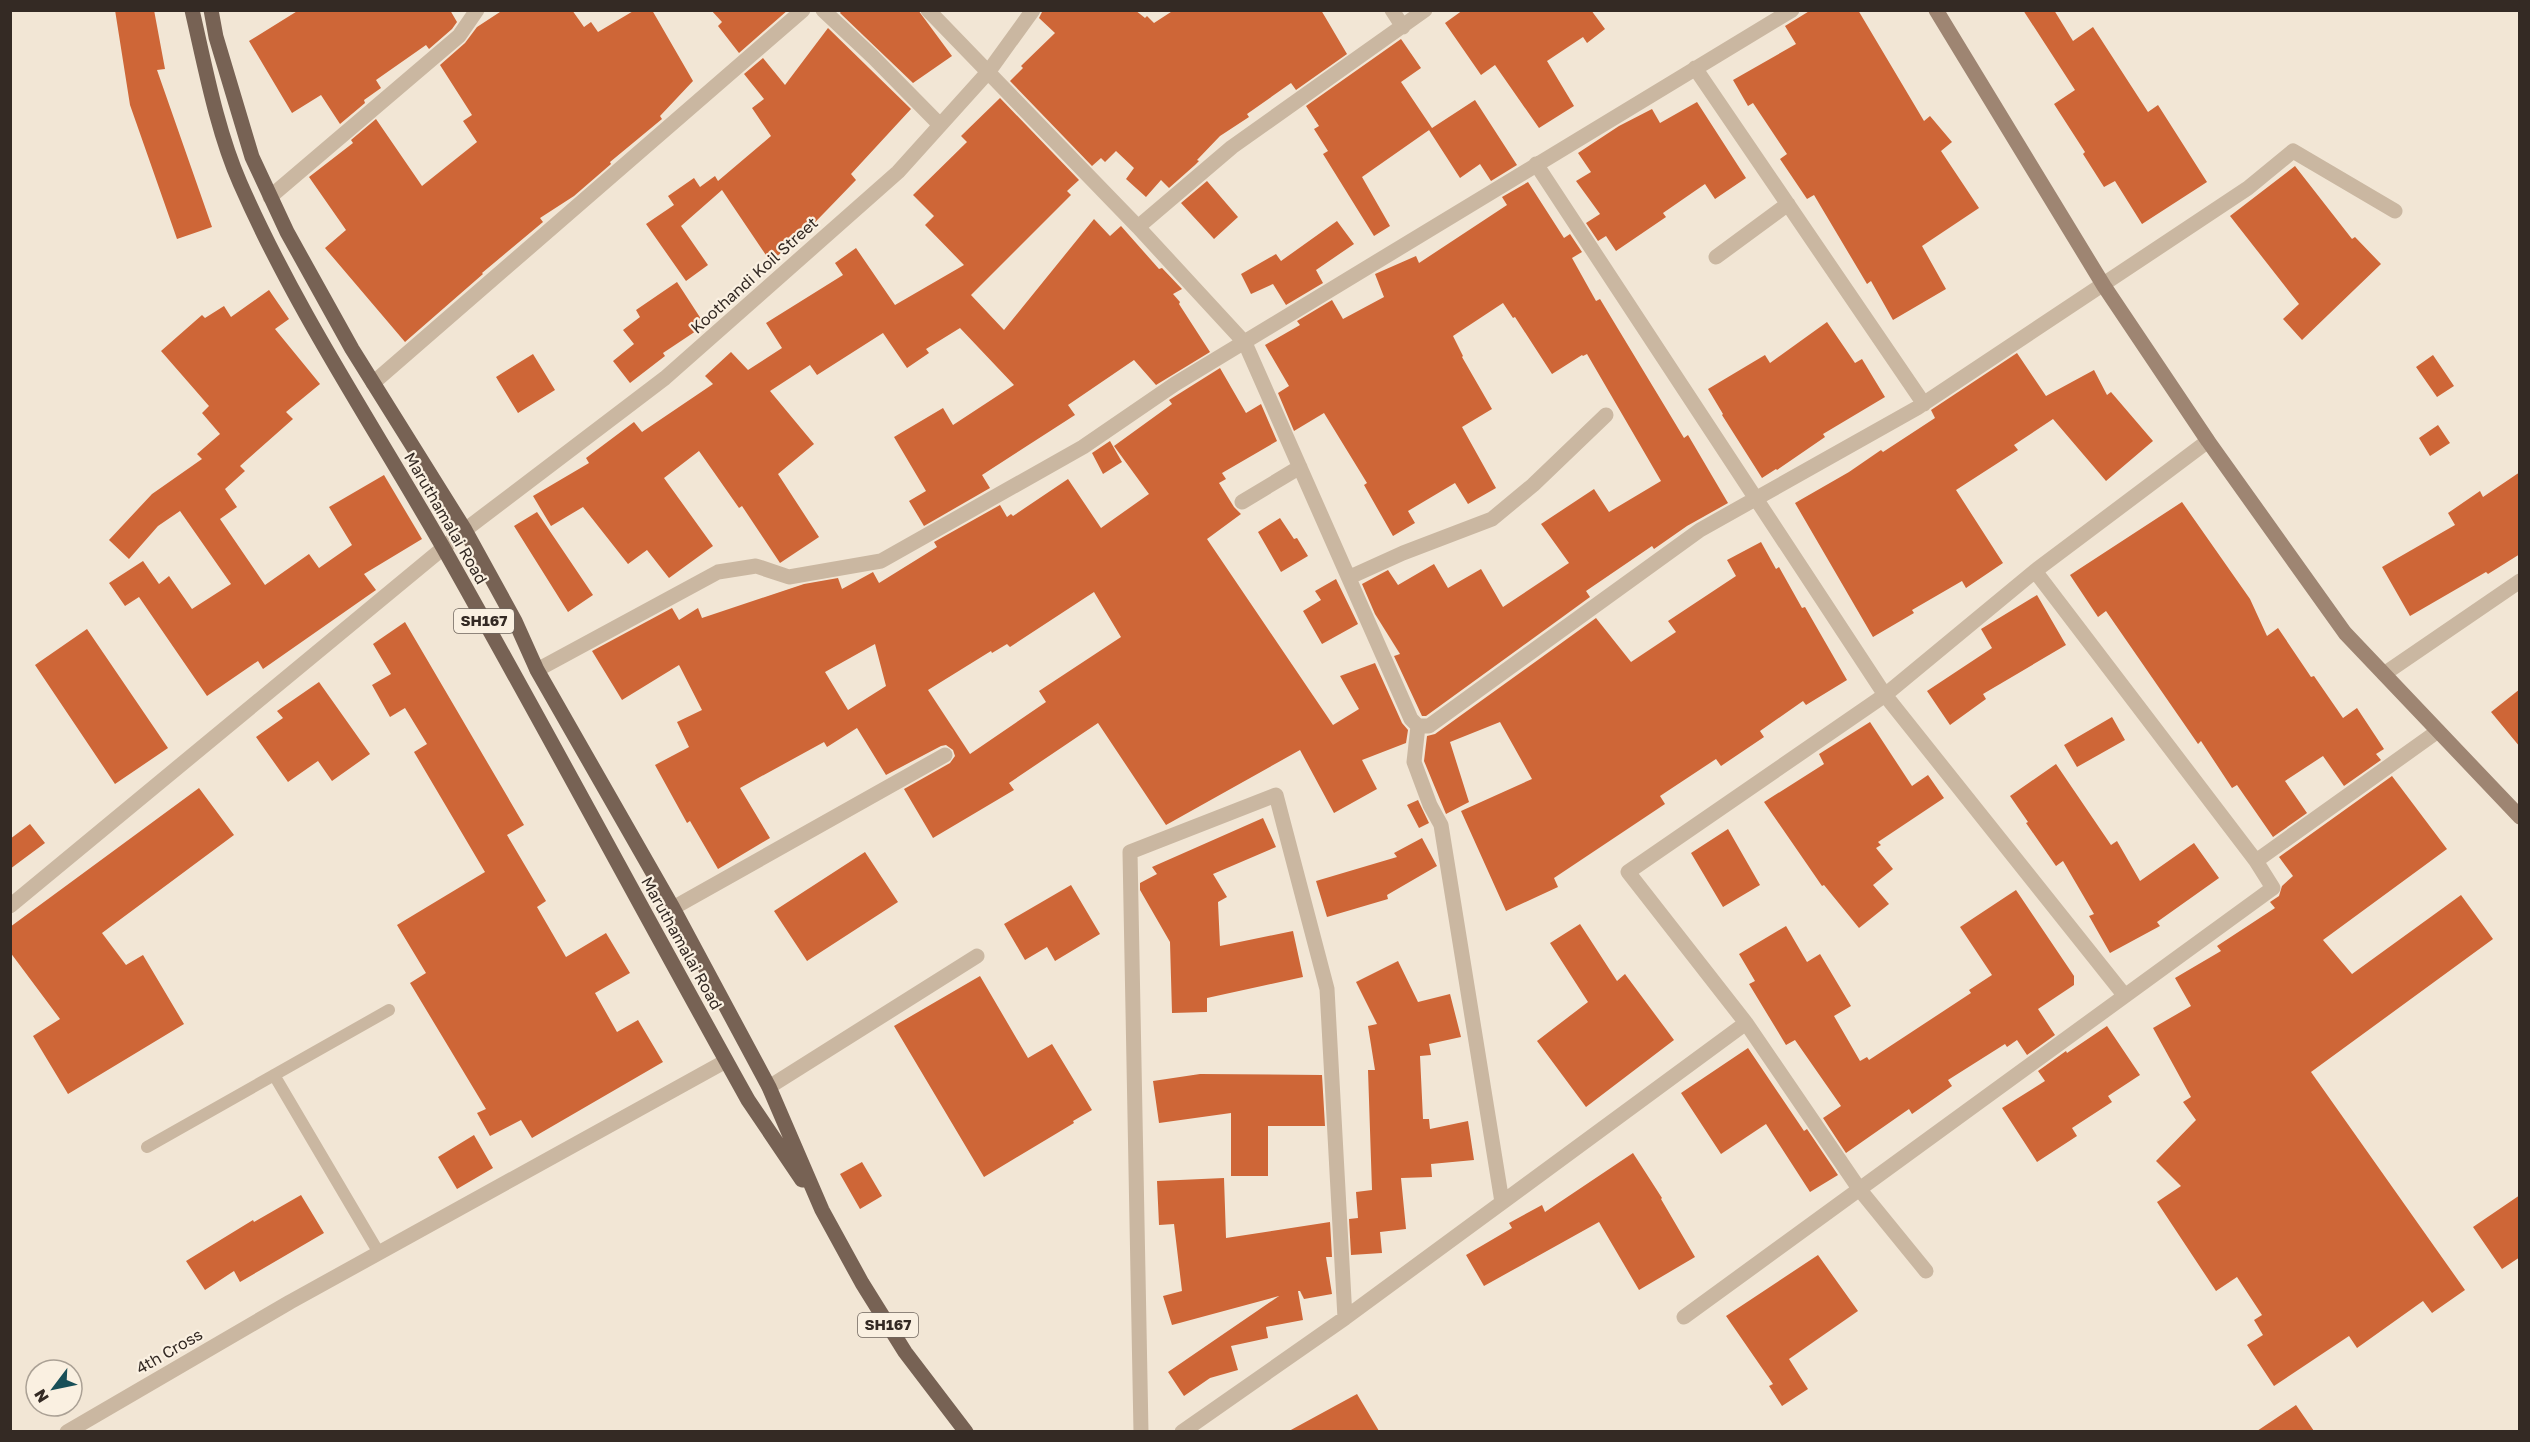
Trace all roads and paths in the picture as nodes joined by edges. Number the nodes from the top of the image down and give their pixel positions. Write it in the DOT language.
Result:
graph roads {
  1 [pos="192,10"];
  2 [pos="211,10"];
  3 [pos="477,10"];
  4 [pos="803,10"];
  5 [pos="823,10"];
  6 [pos="928,10"];
  7 [pos="1033,10"];
  8 [pos="1392,10"];
  9 [pos="1425,10"];
  10 [pos="1792,10"];
  11 [pos="1936,10"];
  12 [pos="1403,27"];
  13 [pos="1695,68"];
  14 [pos="989,71"];
  15 [pos="940,125"];
  16 [pos="1536,164"];
  17 [pos="270,197"];
  18 [pos="1788,204"];
  19 [pos="2396,211"];
  20 [pos="1138,227"];
  21 [pos="1716,257"];
  22 [pos="2104,286"];
  23 [pos="1245,343"];
  24 [pos="374,383"];
  25 [pos="1924,404"];
  26 [pos="1606,415"];
  27 [pos="2208,441"];
  28 [pos="1300,467"];
  29 [pos="1756,499"];
  30 [pos="1242,502"];
  31 [pos="465,530"];
  32 [pos="443,548"];
  33 [pos="2035,571"];
  34 [pos="1350,577"];
  35 [pos="2520,581"];
  36 [pos="537,669"];
  37 [pos="2384,674"];
  38 [pos="1885,694"];
  39 [pos="1418,726"];
  40 [pos="2438,731"];
  41 [pos="945,755"];
  42 [pos="2520,817"];
  43 [pos="2256,861"];
  44 [pos="10,906"];
  45 [pos="673,908"];
  46 [pos="977,956"];
  47 [pos="2125,996"];
  48 [pos="389,1010"];
  49 [pos="1746,1023"];
  50 [pos="726,1061"];
  51 [pos="274,1075"];
  52 [pos="769,1087"];
  53 [pos="147,1147"];
  54 [pos="1860,1190"];
  55 [pos="1502,1203"];
  56 [pos="822,1210"];
  57 [pos="379,1253"];
  58 [pos="1926,1271"];
  59 [pos="1684,1317"];
  60 [pos="1345,1318"];
  61 [pos="67,1431"];
  62 [pos="966,1431"];
  63 [pos="1141,1431"];
  64 [pos="1182,1431"];
  1 -- 32 [label="main road, Maruthamalai Road / SH167"];
  2 -- 17 [label="main road, Maruthamalai Road / SH167"];
  3 -- 17 [label="street"];
  4 -- 24 [label="street"];
  5 -- 15 [label="street"];
  6 -- 14 [label="street"];
  7 -- 14 [label="street, Koothandi Koil Street"];
  8 -- 12 [label="street"];
  9 -- 12 [label="street"];
  10 -- 13 [label="street"];
  11 -- 22 [label="main road"];
  12 -- 20 [label="street"];
  13 -- 16 [label="street"];
  13 -- 18 [label="street"];
  14 -- 15 [label="street, Koothandi Koil Street"];
  14 -- 20 [label="street"];
  15 -- 31 [label="street, Koothandi Koil Street"];
  16 -- 23 [label="street"];
  16 -- 29 [label="street"];
  17 -- 24 [label="main road, Maruthamalai Road / SH167"];
  18 -- 21 [label="street"];
  18 -- 25 [label="street"];
  19 -- 22 [label="street"];
  20 -- 23 [label="street"];
  22 -- 25 [label="street"];
  22 -- 27 [label="main road"];
  23 -- 28 [label="street"];
  23 -- 36 [label="street"];
  24 -- 31 [label="main road, Maruthamalai Road / SH167"];
  25 -- 29 [label="street"];
  26 -- 34 [label="street"];
  27 -- 33 [label="street"];
  27 -- 37 [label="main road"];
  28 -- 30 [label="street"];
  28 -- 34 [label="street"];
  29 -- 38 [label="street"];
  29 -- 39 [label="street"];
  31 -- 32 [label="street, Koothandi Koil Street"];
  31 -- 36 [label="main road, Maruthamalai Road / SH167"];
  32 -- 44 [label="street, Koothandi Koil Street"];
  32 -- 50 [label="main road, Maruthamalai Road / SH167"];
  33 -- 38 [label="street"];
  33 -- 43 [label="street"];
  34 -- 39 [label="street"];
  35 -- 37 [label="street"];
  36 -- 45 [label="main road, Maruthamalai Road / SH167"];
  37 -- 40 [label="main road"];
  38 -- 47 [label="street"];
  38 -- 49 [label="street"];
  39 -- 55 [label="street"];
  40 -- 42 [label="main road"];
  40 -- 43 [label="street"];
  41 -- 45 [label="street"];
  43 -- 47 [label="street"];
  45 -- 52 [label="main road, Maruthamalai Road / SH167"];
  46 -- 52 [label="street"];
  47 -- 54 [label="street"];
  48 -- 51 [label="lane"];
  49 -- 54 [label="street"];
  49 -- 55 [label="street"];
  50 -- 56 [label="main road, Maruthamalai Road / SH167"];
  50 -- 57 [label="street, 4th Cross"];
  51 -- 53 [label="lane"];
  51 -- 57 [label="lane"];
  52 -- 56 [label="main road, Maruthamalai Road / SH167"];
  54 -- 58 [label="street"];
  54 -- 59 [label="street"];
  55 -- 60 [label="street"];
  56 -- 62 [label="main road, Maruthamalai Road / SH167"];
  57 -- 61 [label="street, 4th Cross"];
  60 -- 63 [label="street"];
  60 -- 64 [label="street"];
}
